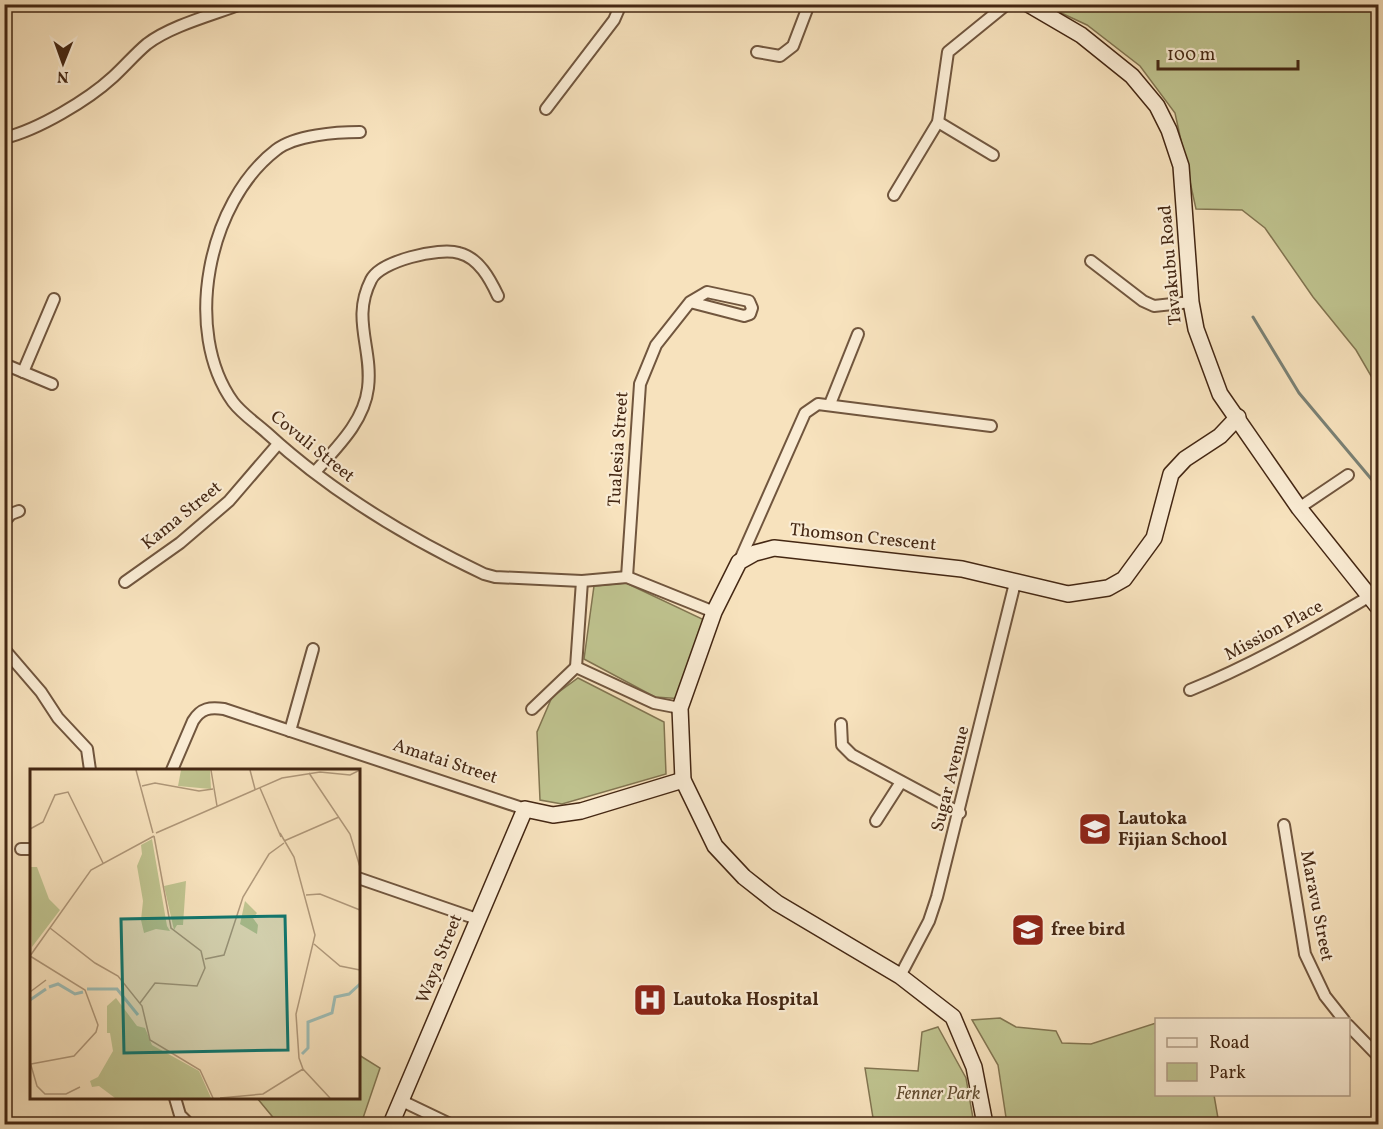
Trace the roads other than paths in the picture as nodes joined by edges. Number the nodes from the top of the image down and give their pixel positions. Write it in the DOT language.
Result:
graph roads {
  1 [pos="241,4"];
  2 [pos="621,4"];
  3 [pos="809,4"];
  4 [pos="1007,4"];
  5 [pos="1028,4"];
  6 [pos="757,52"];
  7 [pos="546,109"];
  8 [pos="938,122"];
  9 [pos="360,132"];
  10 [pos="4,138"];
  11 [pos="993,155"];
  12 [pos="894,195"];
  13 [pos="1091,261"];
  14 [pos="498,296"];
  15 [pos="54,298"];
  16 [pos="690,302"];
  17 [pos="1191,302"];
  18 [pos="858,334"];
  19 [pos="4,364"];
  20 [pos="23,372"];
  21 [pos="52,384"];
  22 [pos="830,404"];
  23 [pos="1238,417"];
  24 [pos="991,426"];
  25 [pos="278,444"];
  26 [pos="315,472"];
  27 [pos="1348,475"];
  28 [pos="1299,508"];
  29 [pos="19,511"];
  30 [pos="4,522"];
  31 [pos="739,562"];
  32 [pos="627,577"];
  33 [pos="582,581"];
  34 [pos="125,582"];
  35 [pos="1016,583"];
  36 [pos="1374,601"];
  37 [pos="714,612"];
  38 [pos="4,649"];
  39 [pos="313,649"];
  40 [pos="576,666"];
  41 [pos="1190,690"];
  42 [pos="680,708"];
  43 [pos="532,709"];
  44 [pos="841,724"];
  45 [pos="290,731"];
  46 [pos="90,769"];
  47 [pos="173,769"];
  48 [pos="683,780"];
  49 [pos="901,782"];
  50 [pos="525,809"];
  51 [pos="960,813"];
  52 [pos="876,821"];
  53 [pos="1284,825"];
  54 [pos="360,879"];
  55 [pos="477,919"];
  56 [pos="900,976"];
  57 [pos="1342,1018"];
  58 [pos="1350,1027"];
  59 [pos="1378,1056"];
  60 [pos="175,1099"];
  61 [pos="402,1101"];
  62 [pos="189,1125"];
  63 [pos="391,1125"];
  64 [pos="450,1125"];
  65 [pos="985,1125"];
  1 -- 10 [label="street"];
  2 -- 7 [label="street"];
  3 -- 6 [label="street"];
  4 -- 8 [label="street"];
  5 -- 17 [label="main road, Tavakubu Road"];
  8 -- 11 [label="street"];
  8 -- 12 [label="street"];
  9 -- 25 [label="street, Covuli Street"];
  13 -- 17 [label="street"];
  14 -- 26 [label="street"];
  15 -- 20 [label="street"];
  16 -- 16 [label="street"];
  16 -- 32 [label="street, Tualesia Street"];
  17 -- 23 [label="main road, Tavakubu Road"];
  18 -- 22 [label="street"];
  19 -- 20 [label="street"];
  20 -- 21 [label="street"];
  22 -- 24 [label="street"];
  22 -- 31 [label="street"];
  23 -- 28 [label="main road, Tavakubu Road"];
  23 -- 35 [label="main road, Thomson Crescent"];
  25 -- 26 [label="street, Covuli Street"];
  25 -- 34 [label="street, Kama Street"];
  26 -- 33 [label="street, Covuli Street"];
  27 -- 28 [label="street"];
  28 -- 36 [label="main road, Tavakubu Road"];
  29 -- 30 [label="street"];
  31 -- 35 [label="main road, Thomson Crescent"];
  31 -- 37 [label="main road"];
  32 -- 33 [label="street, Covuli Street"];
  32 -- 37 [label="street, Covuli Street"];
  33 -- 40 [label="street"];
  35 -- 51 [label="street, Sugar Avenue"];
  36 -- 41 [label="street, Mission Place"];
  37 -- 42 [label="main road"];
  38 -- 46 [label="street"];
  39 -- 45 [label="street"];
  40 -- 42 [label="street"];
  40 -- 43 [label="street"];
  42 -- 48 [label="main road"];
  44 -- 49 [label="street"];
  45 -- 47 [label="street, Amatai Street"];
  45 -- 50 [label="street, Amatai Street"];
  48 -- 50 [label="main road, Amatai Street"];
  48 -- 56 [label="main road"];
  49 -- 51 [label="street"];
  49 -- 52 [label="street"];
  50 -- 55 [label="main road, Waya Street"];
  51 -- 56 [label="street, Sugar Avenue"];
  53 -- 57 [label="street, Maravu Street"];
  54 -- 55 [label="street"];
  55 -- 61 [label="main road, Waya Street"];
  56 -- 65 [label="main road"];
  58 -- 59 [label="street"];
  60 -- 62 [label="street"];
  61 -- 63 [label="main road, Waya Street"];
  61 -- 64 [label="street"];
}
